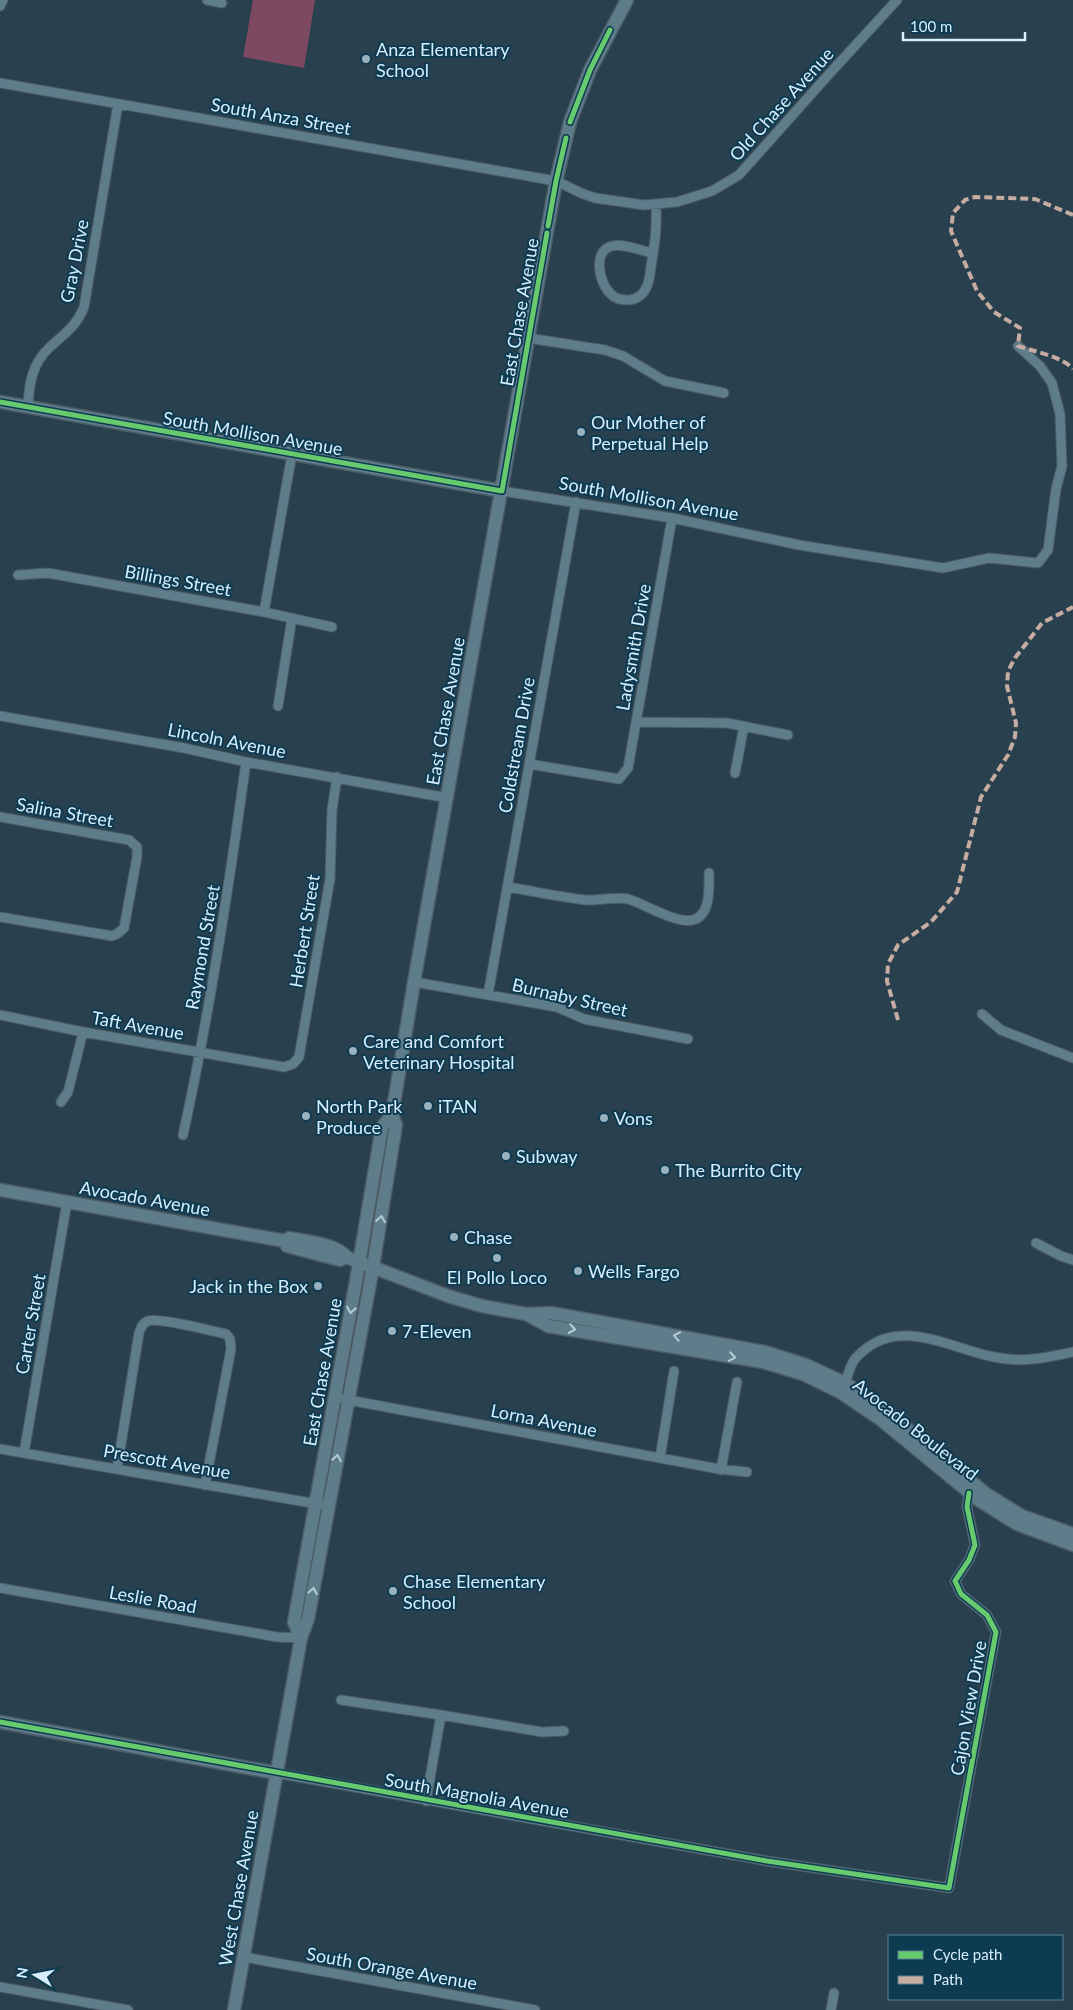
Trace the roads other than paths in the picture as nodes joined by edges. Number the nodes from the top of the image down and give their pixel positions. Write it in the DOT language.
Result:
graph roads {
  1 [pos="3,0"];
  2 [pos="207,0"];
  3 [pos="627,0"];
  4 [pos="898,0"];
  5 [pos="222,3"];
  6 [pos="0,6"];
  7 [pos="0,83"];
  8 [pos="118,104"];
  9 [pos="556,181"];
  10 [pos="656,205"];
  11 [pos="653,253"];
  12 [pos="528,338"];
  13 [pos="1018,346"];
  14 [pos="724,393"];
  15 [pos="0,402"];
  16 [pos="28,407"];
  17 [pos="292,454"];
  18 [pos="502,491"];
  19 [pos="576,502"];
  20 [pos="672,518"];
  21 [pos="18,575"];
  22 [pos="264,612"];
  23 [pos="292,618"];
  24 [pos="332,627"];
  25 [pos="278,706"];
  26 [pos="0,716"];
  27 [pos="636,722"];
  28 [pos="744,726"];
  29 [pos="788,735"];
  30 [pos="246,762"];
  31 [pos="529,764"];
  32 [pos="735,773"];
  33 [pos="337,777"];
  34 [pos="448,798"];
  35 [pos="0,817"];
  36 [pos="709,873"];
  37 [pos="507,887"];
  38 [pos="0,917"];
  39 [pos="414,982"];
  40 [pos="488,995"];
  41 [pos="0,1014"];
  42 [pos="982,1014"];
  43 [pos="83,1032"];
  44 [pos="688,1039"];
  45 [pos="201,1053"];
  46 [pos="1073,1058"];
  47 [pos="270,1065"];
  48 [pos="60,1102"];
  49 [pos="392,1115"];
  50 [pos="183,1135"];
  51 [pos="0,1190"];
  52 [pos="68,1202"];
  53 [pos="1036,1243"];
  54 [pos="1073,1260"];
  55 [pos="360,1262"];
  56 [pos="373,1267"];
  57 [pos="526,1314"];
  58 [pos="1073,1352"];
  59 [pos="674,1370"];
  60 [pos="738,1382"];
  61 [pos="845,1383"];
  62 [pos="341,1398"];
  63 [pos="0,1448"];
  64 [pos="24,1453"];
  65 [pos="660,1458"];
  66 [pos="117,1469"];
  67 [pos="721,1470"];
  68 [pos="747,1472"];
  69 [pos="205,1485"];
  70 [pos="969,1493"];
  71 [pos="322,1504"];
  72 [pos="1073,1534"];
  73 [pos="1073,1545"];
  74 [pos="0,1588"];
  75 [pos="301,1638"];
  76 [pos="341,1700"];
  77 [pos="441,1715"];
  78 [pos="0,1722"];
  79 [pos="564,1731"];
  80 [pos="276,1772"];
  81 [pos="426,1801"];
  82 [pos="950,1888"];
  83 [pos="244,1958"];
  84 [pos="0,1987"];
  85 [pos="834,1993"];
  86 [pos="128,2010"];
  87 [pos="234,2010"];
  88 [pos="535,2010"];
  89 [pos="831,2010"];
  1 -- 6 [label="street"];
  2 -- 5 [label="street"];
  3 -- 9 [label="main road, East Chase Avenue"];
  4 -- 10 [label="street, Old Chase Avenue"];
  7 -- 8 [label="street, South Anza Street"];
  8 -- 9 [label="street, South Anza Street"];
  8 -- 16 [label="street, Gray Drive"];
  9 -- 10 [label="street, Old Chase Avenue"];
  9 -- 12 [label="main road, East Chase Avenue"];
  10 -- 11 [label="street"];
  11 -- 11 [label="street"];
  12 -- 14 [label="street"];
  12 -- 18 [label="main road, East Chase Avenue"];
  13 -- 20 [label="street, South Mollison Avenue"];
  15 -- 16 [label="main road, South Mollison Avenue"];
  16 -- 17 [label="main road, South Mollison Avenue"];
  17 -- 18 [label="main road, South Mollison Avenue"];
  17 -- 22 [label="street"];
  18 -- 19 [label="street, South Mollison Avenue"];
  18 -- 34 [label="main road, East Chase Avenue"];
  19 -- 20 [label="street, South Mollison Avenue"];
  19 -- 31 [label="street, Coldstream Drive"];
  20 -- 27 [label="street, Ladysmith Drive"];
  21 -- 22 [label="street, Billings Street"];
  22 -- 23 [label="street, Billings Street"];
  23 -- 24 [label="street, Billings Street"];
  23 -- 25 [label="street"];
  26 -- 30 [label="street, Lincoln Avenue"];
  27 -- 28 [label="street"];
  27 -- 31 [label="street, Ladysmith Drive"];
  28 -- 29 [label="street"];
  28 -- 32 [label="street"];
  30 -- 33 [label="street, Lincoln Avenue"];
  30 -- 45 [label="street, Raymond Street"];
  31 -- 37 [label="street, Coldstream Drive"];
  33 -- 34 [label="street, Lincoln Avenue"];
  33 -- 47 [label="street, Herbert Street"];
  34 -- 39 [label="main road, East Chase Avenue"];
  35 -- 38 [label="street, Salina Street"];
  36 -- 37 [label="street"];
  37 -- 40 [label="street, Coldstream Drive"];
  39 -- 40 [label="street, Burnaby Street"];
  39 -- 49 [label="main road, East Chase Avenue"];
  40 -- 44 [label="street, Burnaby Street"];
  41 -- 43 [label="street, Taft Avenue"];
  42 -- 46 [label="street"];
  43 -- 45 [label="street, Taft Avenue"];
  43 -- 48 [label="street"];
  45 -- 47 [label="street, Taft Avenue"];
  45 -- 50 [label="street, Raymond Street"];
  49 -- 55 [label="main road, East Chase Avenue"];
  56 -- 49 [label="main road, East Chase Avenue, one-way"];
  51 -- 52 [label="main road, Avocado Avenue"];
  52 -- 55 [label="main road, Avocado Avenue"];
  52 -- 64 [label="street, Carter Street"];
  53 -- 54 [label="street"];
  55 -- 56 [label="main road, Avocado Avenue"];
  55 -- 62 [label="main road, East Chase Avenue, one-way"];
  56 -- 57 [label="main road, Avocado Boulevard"];
  56 -- 62 [label="main road, East Chase Avenue"];
  61 -- 57 [label="main road, Avocado Boulevard, one-way"];
  57 -- 70 [label="main road, Avocado Boulevard, one-way"];
  58 -- 61 [label="street"];
  59 -- 65 [label="street"];
  60 -- 67 [label="street"];
  61 -- 72 [label="main road, Avocado Boulevard"];
  62 -- 65 [label="street, Lorna Avenue"];
  62 -- 71 [label="main road, East Chase Avenue"];
  63 -- 64 [label="street, Prescott Avenue"];
  64 -- 66 [label="street, Prescott Avenue"];
  65 -- 67 [label="street, Lorna Avenue"];
  66 -- 69 [label="street, Prescott Avenue"];
  66 -- 69 [label="street"];
  67 -- 68 [label="street, Lorna Avenue"];
  69 -- 71 [label="street, Prescott Avenue"];
  70 -- 73 [label="main road, Avocado Boulevard"];
  70 -- 82 [label="street, Cajon View Drive"];
  71 -- 75 [label="main road, East Chase Avenue"];
  74 -- 75 [label="street, Leslie Road"];
  75 -- 80 [label="main road, East Chase Avenue"];
  76 -- 77 [label="street"];
  77 -- 79 [label="street"];
  77 -- 81 [label="street"];
  78 -- 80 [label="main road, South Magnolia Avenue"];
  80 -- 81 [label="street, South Magnolia Avenue"];
  80 -- 83 [label="main road, West Chase Avenue"];
  81 -- 82 [label="street, South Magnolia Avenue"];
  83 -- 87 [label="main road, West Chase Avenue"];
  83 -- 88 [label="street, South Orange Avenue"];
  84 -- 86 [label="street"];
  85 -- 89 [label="street"];
}
